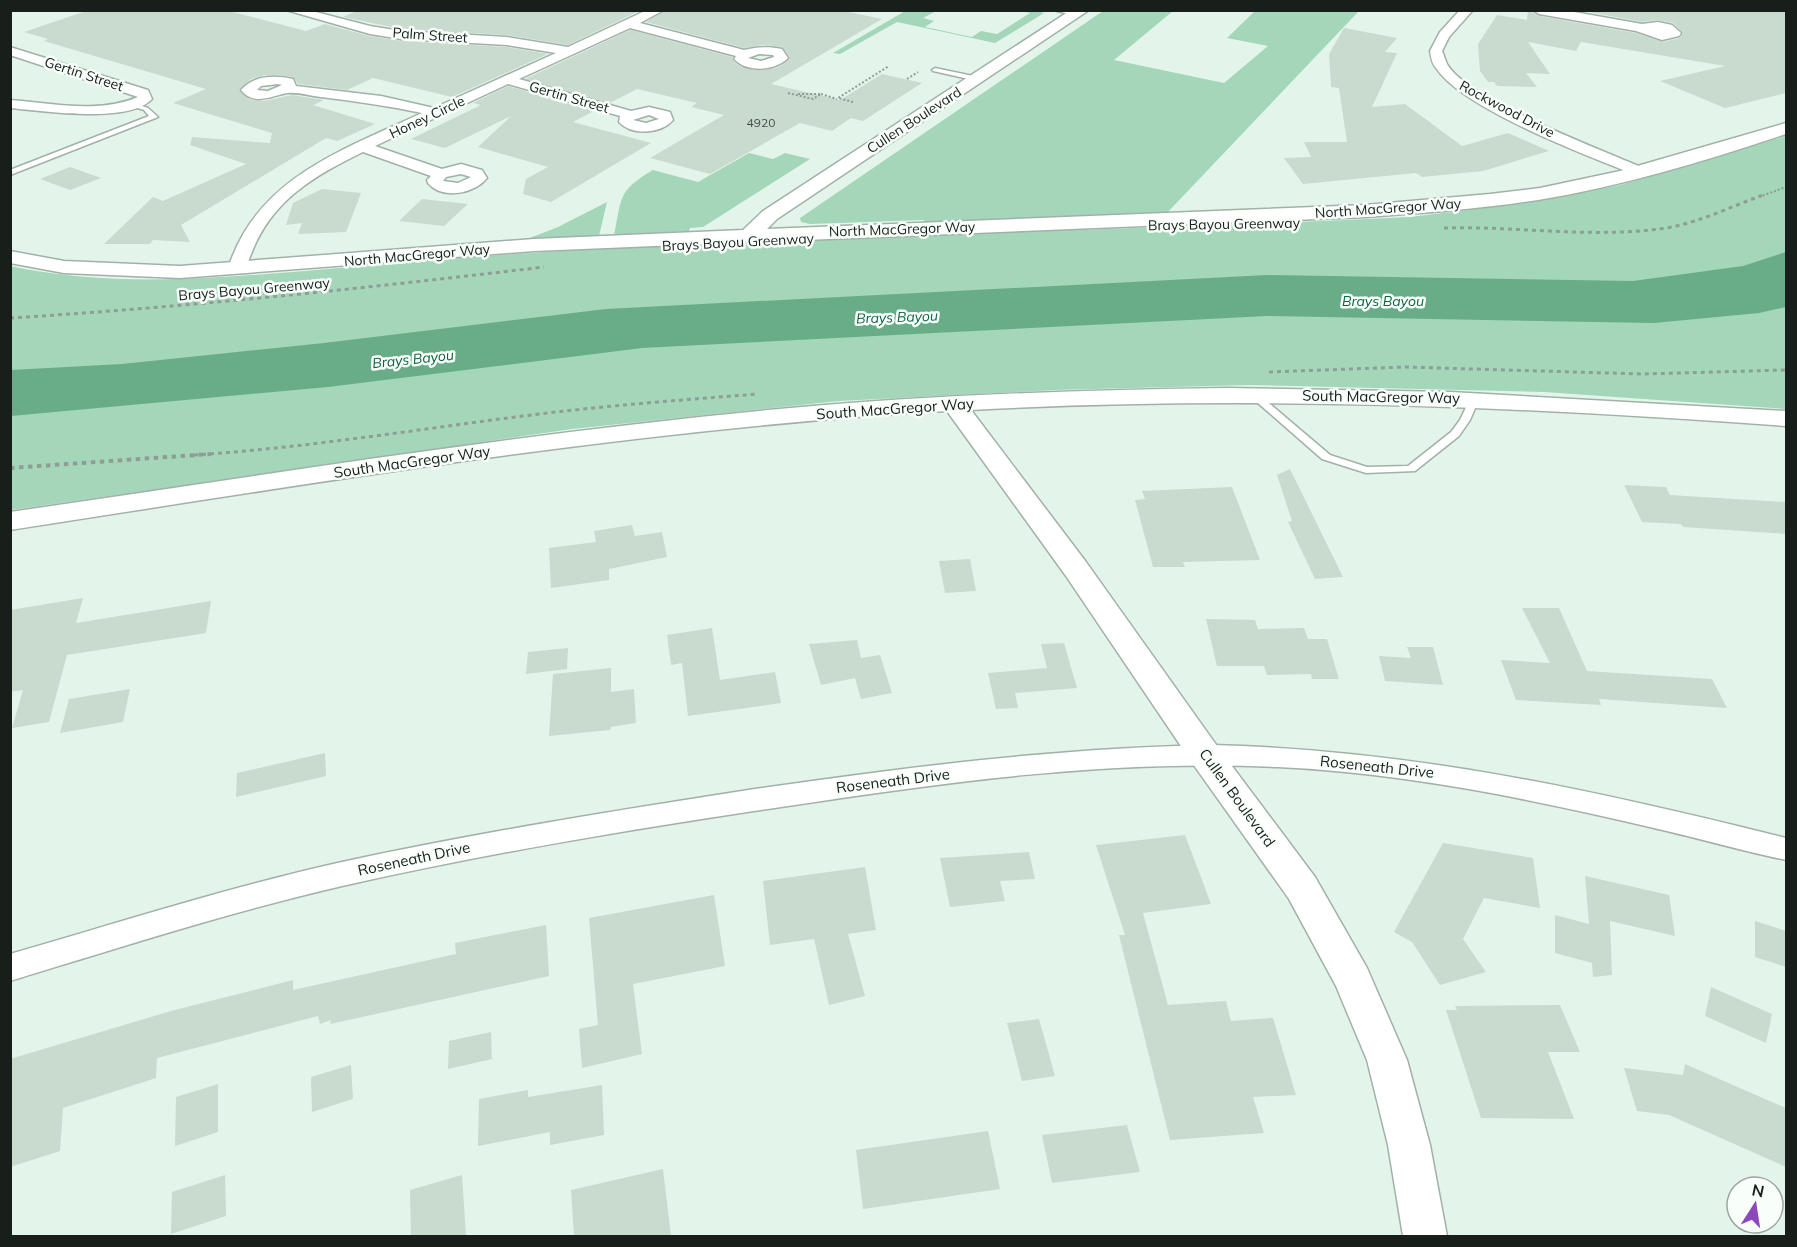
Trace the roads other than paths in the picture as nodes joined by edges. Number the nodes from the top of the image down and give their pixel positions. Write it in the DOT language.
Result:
graph roads {
  1 [pos="292,10"];
  2 [pos="658,10"];
  3 [pos="1056,10"];
  4 [pos="1467,10"];
  5 [pos="1539,10"];
  6 [pos="1080,12"];
  7 [pos="629,24"];
  8 [pos="1642,28"];
  9 [pos="10,51"];
  10 [pos="570,51"];
  11 [pos="744,54"];
  12 [pos="935,69"];
  13 [pos="978,79"];
  14 [pos="507,80"];
  15 [pos="286,89"];
  16 [pos="10,104"];
  17 [pos="135,104"];
  18 [pos="435,112"];
  19 [pos="631,115"];
  20 [pos="1786,128"];
  21 [pos="363,147"];
  22 [pos="1641,172"];
  23 [pos="10,173"];
  24 [pos="441,174"];
  25 [pos="750,235"];
  26 [pos="10,256"];
  27 [pos="237,269"];
  28 [pos="1254,395"];
  29 [pos="1474,399"];
  30 [pos="954,404"];
  31 [pos="1786,418"];
  32 [pos="10,521"];
  33 [pos="1205,755"];
  34 [pos="1786,849"];
  35 [pos="10,968"];
  36 [pos="1425,1236"];
  1 -- 10 [label="street, Palm Street"];
  2 -- 7 [label="street, Honey Circle"];
  3 -- 6 [label="lane"];
  4 -- 22 [label="street, Rockwood Drive"];
  5 -- 8 [label="street"];
  6 -- 13 [label="street, Cullen Boulevard"];
  7 -- 10 [label="street, Honey Circle"];
  7 -- 11 [label="street"];
  9 -- 17 [label="street, Gertin Street"];
  10 -- 14 [label="street, Honey Circle"];
  12 -- 13 [label="lane"];
  13 -- 25 [label="street, Cullen Boulevard"];
  14 -- 18 [label="street, Honey Circle"];
  14 -- 19 [label="street, Gertin Street"];
  15 -- 18 [label="street"];
  16 -- 17 [label="street"];
  17 -- 23 [label="lane"];
  18 -- 21 [label="street, Honey Circle"];
  20 -- 22 [label="street, North MacGregor Way"];
  21 -- 24 [label="street"];
  21 -- 27 [label="street, Honey Circle"];
  22 -- 25 [label="street, North MacGregor Way"];
  25 -- 27 [label="street, North MacGregor Way"];
  26 -- 27 [label="street, North MacGregor Way"];
  28 -- 29 [label="street, South MacGregor Way"];
  28 -- 29 [label="lane"];
  28 -- 30 [label="street, South MacGregor Way"];
  29 -- 31 [label="street, South MacGregor Way"];
  30 -- 32 [label="street, South MacGregor Way"];
  30 -- 33 [label="street, Cullen Boulevard"];
  33 -- 34 [label="street, Roseneath Drive"];
  33 -- 35 [label="street, Roseneath Drive"];
  33 -- 36 [label="street, Cullen Boulevard"];
}
